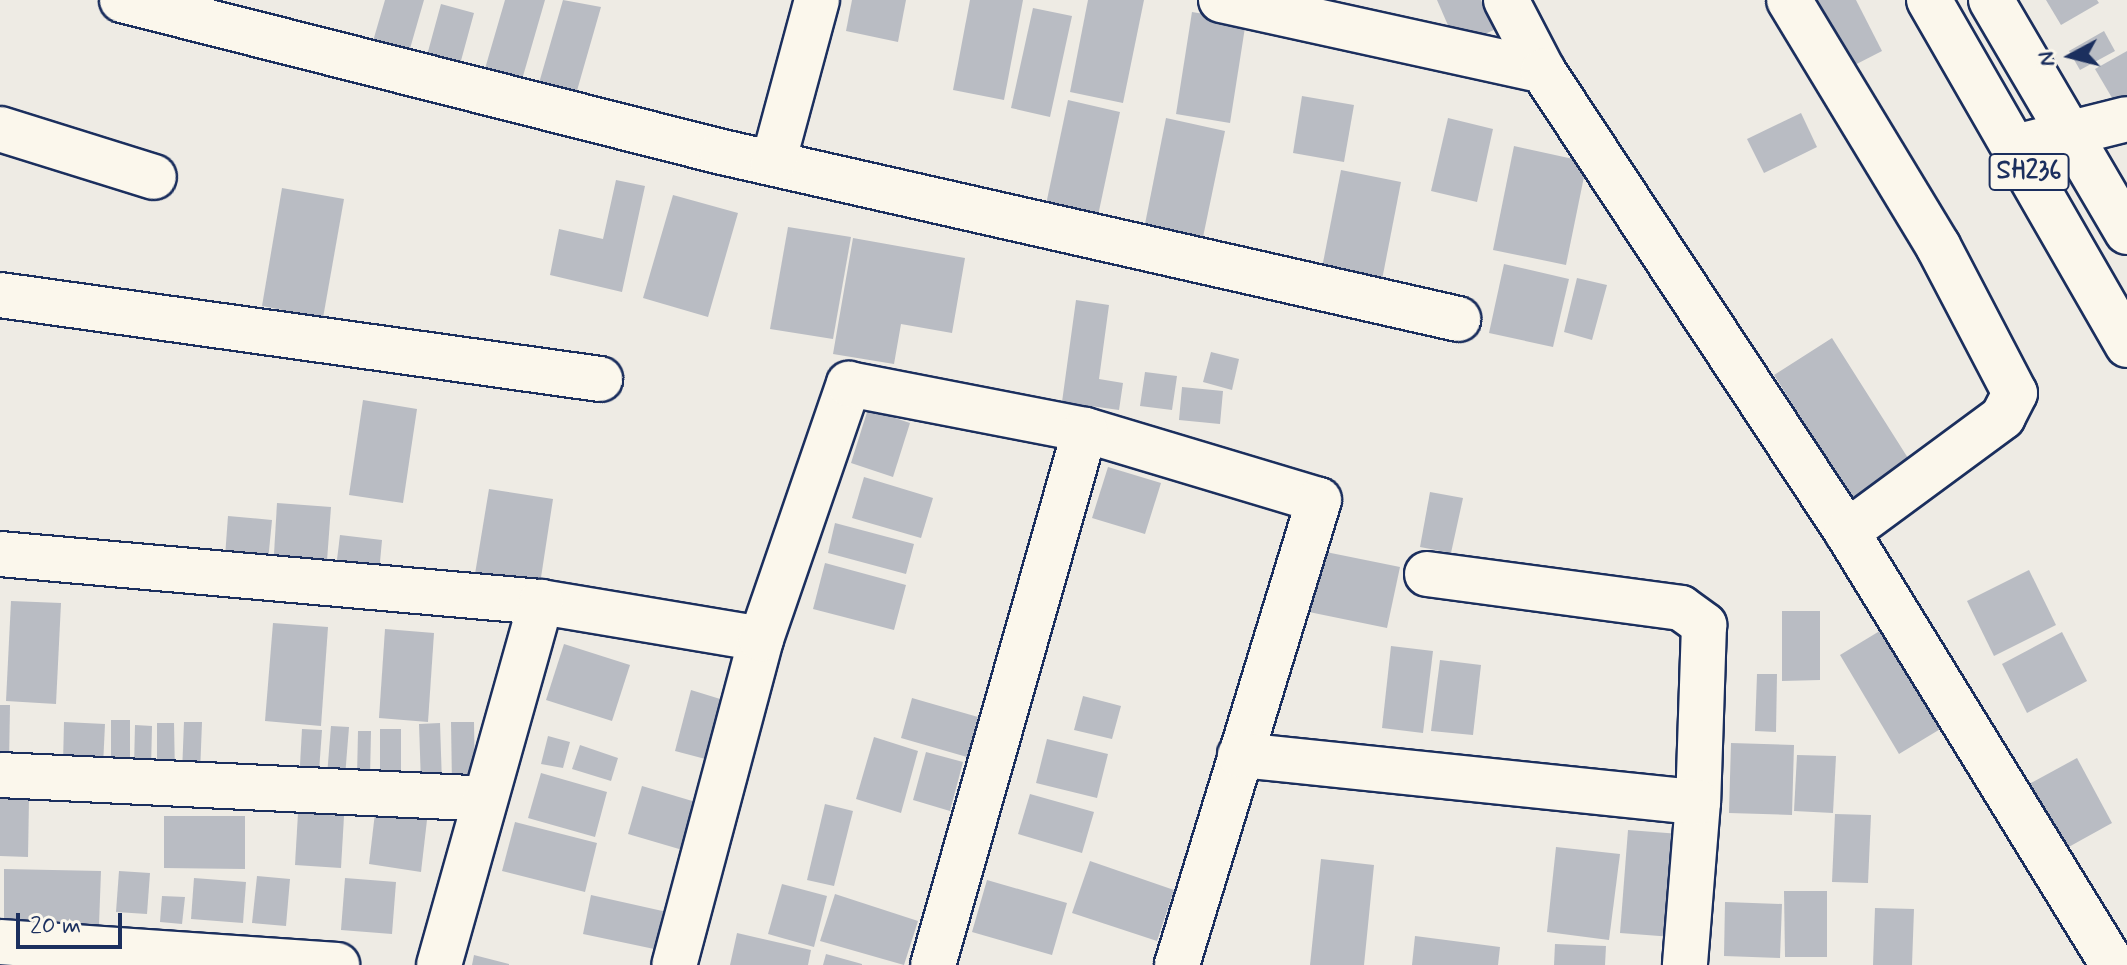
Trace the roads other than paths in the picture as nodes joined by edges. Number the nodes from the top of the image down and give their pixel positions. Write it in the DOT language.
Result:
graph roads {
  1 [pos="122,0"];
  2 [pos="817,0"];
  3 [pos="1221,0"];
  4 [pos="1506,0"];
  5 [pos="1789,0"];
  6 [pos="1929,0"];
  7 [pos="1991,0"];
  8 [pos="1543,71"];
  9 [pos="2127,119"];
  10 [pos="0,129"];
  11 [pos="2071,135"];
  12 [pos="2015,147"];
  13 [pos="773,163"];
  14 [pos="154,177"];
  15 [pos="2127,232"];
  16 [pos="0,295"];
  17 [pos="1458,319"];
  18 [pos="2127,345"];
  19 [pos="600,379"];
  20 [pos="1085,430"];
  21 [pos="1847,532"];
  22 [pos="0,554"];
  23 [pos="1427,574"];
  24 [pos="541,602"];
  25 [pos="761,639"];
  26 [pos="1240,755"];
  27 [pos="0,775"];
  28 [pos="483,799"];
  29 [pos="1698,802"];
  30 [pos="0,942"];
  31 [pos="337,965"];
  32 [pos="439,965"];
  33 [pos="674,965"];
  34 [pos="933,965"];
  35 [pos="1177,965"];
  36 [pos="1685,965"];
  37 [pos="2113,965"];
  1 -- 13 [label="street"];
  2 -- 13 [label="street"];
  3 -- 8 [label="street"];
  4 -- 8 [label="street"];
  5 -- 21 [label="street"];
  6 -- 12 [label="street, SH236"];
  7 -- 11 [label="street, SH236"];
  8 -- 21 [label="street"];
  9 -- 11 [label="street"];
  10 -- 14 [label="street"];
  11 -- 12 [label="street"];
  11 -- 15 [label="street, SH236"];
  12 -- 18 [label="street, SH236"];
  13 -- 17 [label="street"];
  16 -- 19 [label="street"];
  20 -- 25 [label="street"];
  20 -- 26 [label="street"];
  20 -- 34 [label="street"];
  21 -- 37 [label="street"];
  22 -- 24 [label="street"];
  23 -- 29 [label="street"];
  24 -- 25 [label="street"];
  24 -- 28 [label="street"];
  25 -- 33 [label="street"];
  26 -- 29 [label="street"];
  26 -- 35 [label="street"];
  27 -- 28 [label="street"];
  28 -- 32 [label="street"];
  29 -- 36 [label="street"];
  30 -- 31 [label="street"];
}
